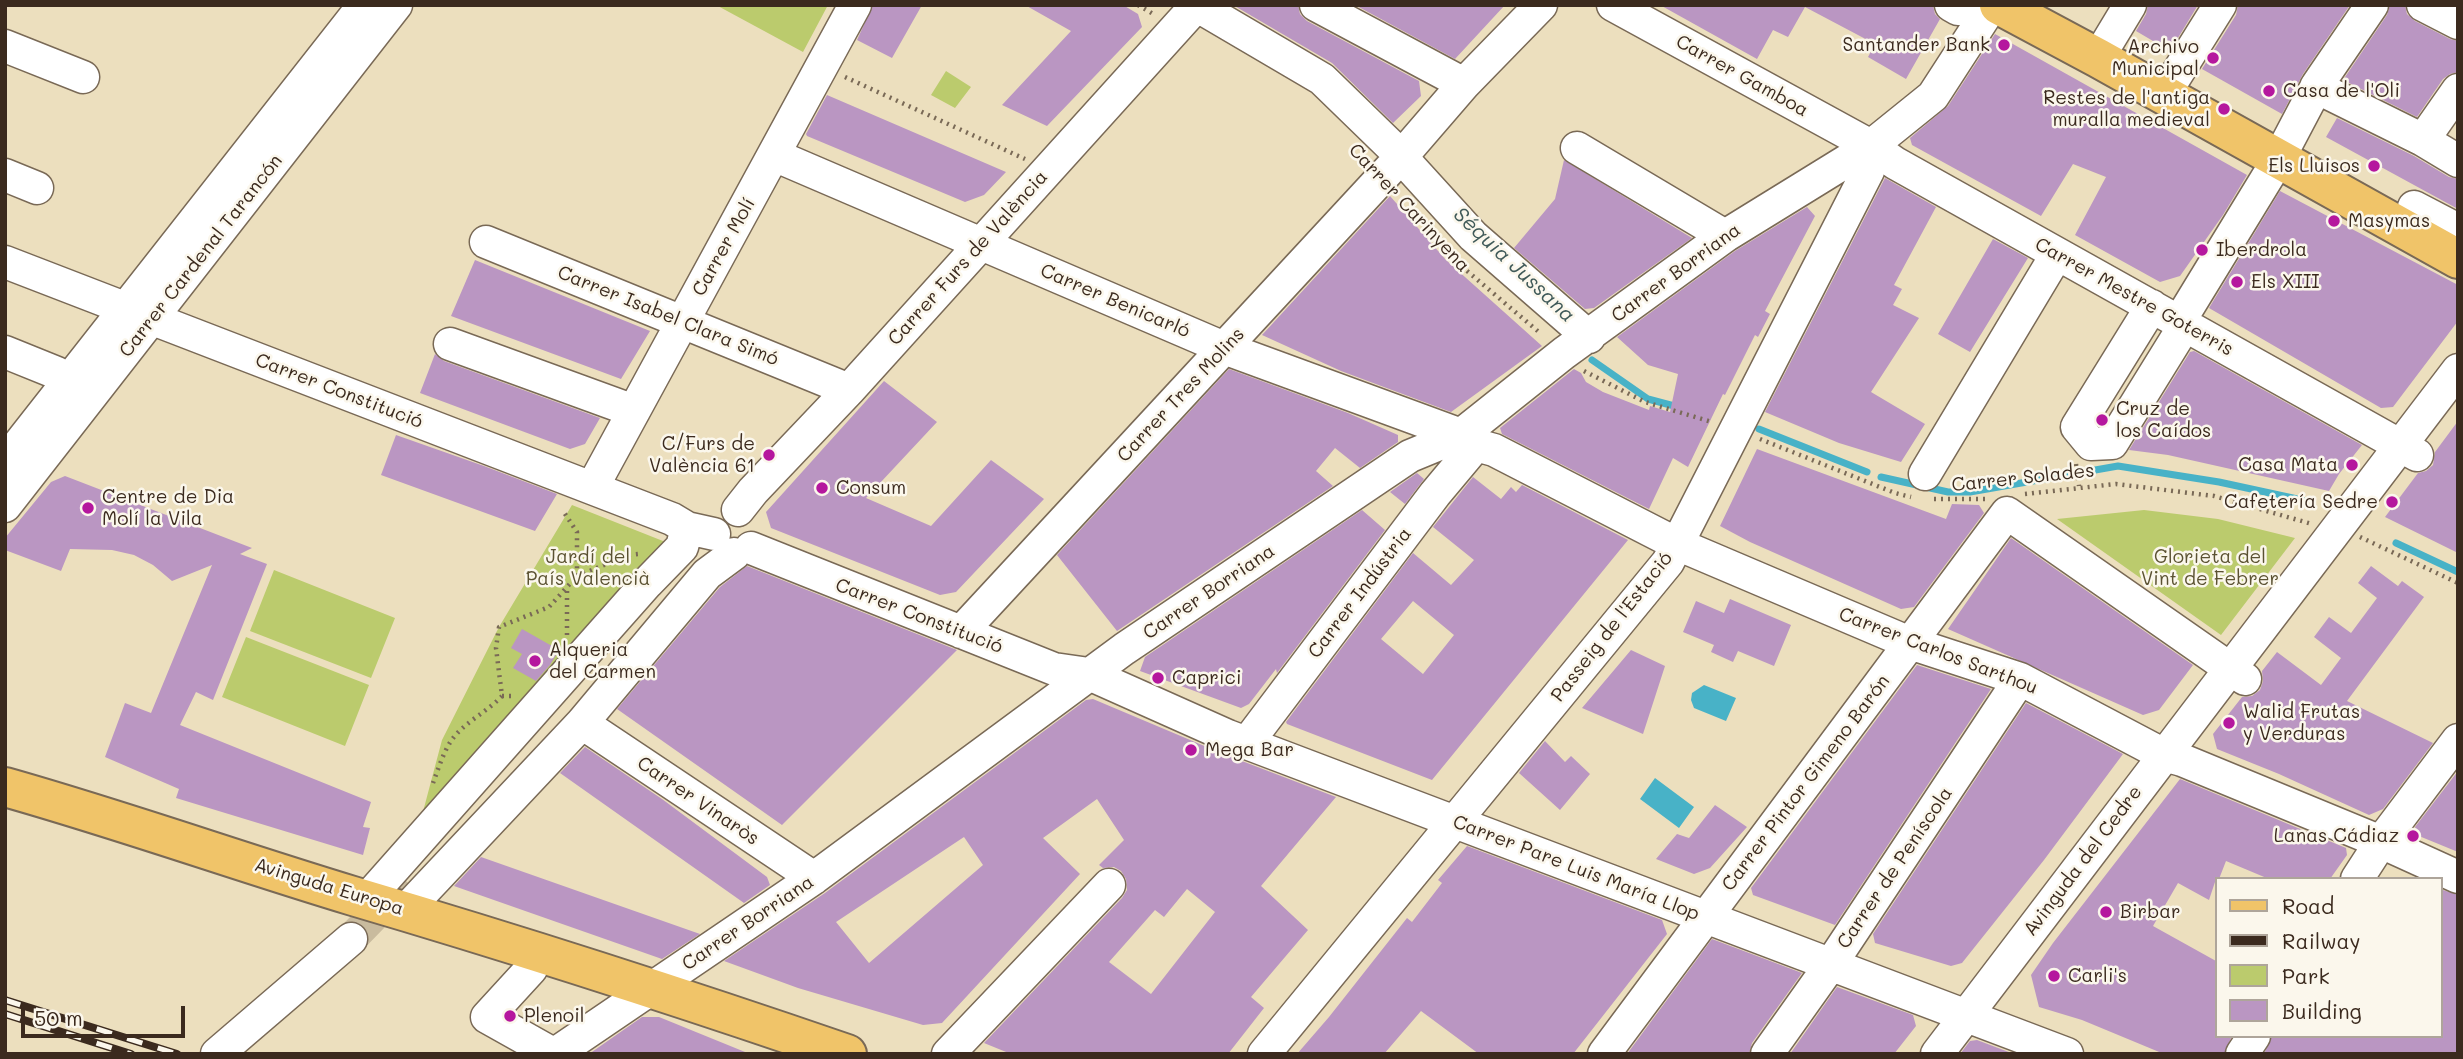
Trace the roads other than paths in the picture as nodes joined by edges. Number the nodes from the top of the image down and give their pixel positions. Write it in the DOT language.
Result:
graph roads {
  1 [pos="364,5"];
  2 [pos="396,5"];
  3 [pos="856,5"];
  4 [pos="1197,5"];
  5 [pos="1316,5"];
  6 [pos="1541,5"];
  7 [pos="1613,5"];
  8 [pos="1951,5"];
  9 [pos="1978,5"];
  10 [pos="1992,5"];
  11 [pos="1999,5"];
  12 [pos="2130,5"];
  13 [pos="2220,5"];
  14 [pos="2372,5"];
  15 [pos="2423,5"];
  16 [pos="2458,23"];
  17 [pos="5,46"];
  18 [pos="2098,58"];
  19 [pos="83,77"];
  20 [pos="1464,83"];
  21 [pos="2317,85"];
  22 [pos="2458,90"];
  23 [pos="2163,96"];
  24 [pos="2423,140"];
  25 [pos="1871,146"];
  26 [pos="1577,148"];
  27 [pos="774,155"];
  28 [pos="1401,157"];
  29 [pos="2278,160"];
  30 [pos="2458,161"];
  31 [pos="5,175"];
  32 [pos="37,188"];
  33 [pos="2414,207"];
  34 [pos="2458,230"];
  35 [pos="1726,236"];
  36 [pos="486,242"];
  37 [pos="981,243"];
  38 [pos="2057,254"];
  39 [pos="2458,259"];
  40 [pos="5,262"];
  41 [pos="2152,306"];
  42 [pos="139,314"];
  43 [pos="683,322"];
  44 [pos="2182,324"];
  45 [pos="450,344"];
  46 [pos="1576,345"];
  47 [pos="1224,348"];
  48 [pos="5,352"];
  49 [pos="2458,370"];
  50 [pos="57,373"];
  51 [pos="849,390"];
  52 [pos="2458,401"];
  53 [pos="634,411"];
  54 [pos="1468,440"];
  55 [pos="10,448"];
  56 [pos="2408,450"];
  57 [pos="1410,456"];
  58 [pos="1925,474"];
  59 [pos="592,488"];
  60 [pos="1435,494"];
  61 [pos="5,506"];
  62 [pos="717,533"];
  63 [pos="1677,544"];
  64 [pos="645,568"];
  65 [pos="685,570"];
  66 [pos="961,632"];
  67 [pos="1910,643"];
  68 [pos="1089,674"];
  69 [pos="2237,674"];
  70 [pos="2020,679"];
  71 [pos="582,723"];
  72 [pos="2458,740"];
  73 [pos="1247,743"];
  74 [pos="2173,758"];
  75 [pos="5,787"];
  76 [pos="5,808"];
  77 [pos="1454,822"];
  78 [pos="2382,842"];
  79 [pos="416,872"];
  80 [pos="2358,877"];
  81 [pos="2458,877"];
  82 [pos="814,878"];
  83 [pos="1109,885"];
  84 [pos="367,899"];
  85 [pos="406,911"];
  86 [pos="1706,917"];
  87 [pos="351,939"];
  88 [pos="1831,964"];
  89 [pos="531,969"];
  90 [pos="643,994"];
  91 [pos="1973,1018"];
  92 [pos="2253,1038"];
  93 [pos="217,1054"];
  94 [pos="554,1054"];
  95 [pos="793,1054"];
  96 [pos="847,1054"];
  97 [pos="948,1054"];
  98 [pos="1264,1054"];
  99 [pos="1604,1054"];
  100 [pos="1767,1054"];
  101 [pos="1937,1054"];
  102 [pos="1955,1054"];
  103 [pos="2067,1054"];
  104 [pos="2242,1054"];
  1 -- 42 [label="street, Carrer Cardenal Tarancón"];
  2 -- 42 [label="street, Carrer Cardenal Tarancón"];
  3 -- 27 [label="street, Carrer Molí"];
  4 -- 28 [label="street, Carrer Carinyena"];
  4 -- 37 [label="street, Carrer Furs de València"];
  5 -- 20 [label="street"];
  6 -- 20 [label="street, Carrer Tres Molins"];
  7 -- 25 [label="street, Carrer Gamboa"];
  8 -- 9 [label="street"];
  10 -- 25 [label="street, Carrer Borriana"];
  11 -- 18 [label="main road"];
  12 -- 18 [label="street"];
  13 -- 23 [label="street"];
  14 -- 21 [label="street"];
  15 -- 16 [label="street"];
  17 -- 19 [label="street"];
  18 -- 23 [label="main road"];
  20 -- 28 [label="street, Carrer Tres Molins"];
  21 -- 24 [label="street"];
  21 -- 29 [label="street"];
  22 -- 24 [label="street"];
  23 -- 29 [label="main road"];
  24 -- 30 [label="street"];
  25 -- 35 [label="street, Carrer Borriana"];
  25 -- 38 [label="street, Carrer Mestre Goterris"];
  25 -- 63 [label="street, Passeig de l'Estació"];
  26 -- 35 [label="street"];
  27 -- 37 [label="street, Carrer Benicarló"];
  27 -- 43 [label="street, Carrer Molí"];
  28 -- 46 [label="street, Carrer Carinyena"];
  28 -- 47 [label="street, Carrer Tres Molins"];
  29 -- 39 [label="main road"];
  29 -- 44 [label="street"];
  31 -- 32 [label="street"];
  33 -- 34 [label="street"];
  35 -- 46 [label="street, Carrer Borriana"];
  36 -- 43 [label="street, Carrer Isabel Clara Simó"];
  37 -- 47 [label="street, Carrer Benicarló"];
  37 -- 51 [label="street, Carrer Furs de València"];
  38 -- 41 [label="street, Carrer Mestre Goterris"];
  38 -- 58 [label="street"];
  40 -- 42 [label="street, Carrer Constitució"];
  41 -- 44 [label="street, Carrer Mestre Goterris"];
  41 -- 44 [label="street"];
  42 -- 55 [label="street, Carrer Cardenal Tarancón"];
  42 -- 59 [label="street, Carrer Constitució"];
  42 -- 61 [label="street, Carrer Cardenal Tarancón"];
  43 -- 51 [label="street, Carrer Isabel Clara Simó"];
  43 -- 53 [label="street, Carrer Molí"];
  44 -- 56 [label="street, Carrer Mestre Goterris"];
  45 -- 53 [label="street"];
  46 -- 54 [label="street, Carrer Borriana"];
  47 -- 54 [label="street, Carrer Benicarló"];
  47 -- 66 [label="street, Carrer Tres Molins"];
  48 -- 50 [label="street"];
  49 -- 56 [label="street, Avinguda del Cedre"];
  51 -- 62 [label="street, Carrer Furs de València"];
  52 -- 56 [label="street, Avinguda del Cedre"];
  53 -- 59 [label="street, Carrer Molí"];
  54 -- 57 [label="street, Carrer Borriana"];
  54 -- 60 [label="street, Carrer Indústria"];
  54 -- 63 [label="street, Carrer Carlos Sarthou"];
  56 -- 69 [label="street, Avinguda del Cedre"];
  57 -- 60 [label="street"];
  57 -- 68 [label="street, Carrer Borriana"];
  59 -- 62 [label="street, Carrer Constitució"];
  60 -- 73 [label="street, Carrer Indústria"];
  62 -- 64 [label="street"];
  62 -- 65 [label="street"];
  62 -- 66 [label="street, Carrer Constitució"];
  62 -- 71 [label="street"];
  63 -- 67 [label="street, Carrer Carlos Sarthou"];
  63 -- 77 [label="street, Passeig de l'Estació"];
  64 -- 65 [label="street"];
  64 -- 84 [label="street"];
  65 -- 79 [label="street"];
  66 -- 68 [label="street, Carrer Constitució"];
  67 -- 69 [label="street, Carrer Pintor Gimeno Barón"];
  67 -- 70 [label="street, Carrer Carlos Sarthou"];
  67 -- 86 [label="street, Carrer Pintor Gimeno Barón"];
  68 -- 73 [label="street, Carrer Pare Luis María Llop"];
  68 -- 82 [label="street, Carrer Borriana"];
  69 -- 74 [label="street, Avinguda del Cedre"];
  70 -- 74 [label="street, Carrer Carlos Sarthou"];
  70 -- 88 [label="street, Carrer de Peníscola"];
  71 -- 82 [label="street, Carrer Vinaròs"];
  71 -- 85 [label="street"];
  72 -- 78 [label="street"];
  73 -- 77 [label="street, Carrer Pare Luis María Llop"];
  74 -- 78 [label="street, Carrer Carlos Sarthou"];
  74 -- 91 [label="street, Avinguda del Cedre"];
  75 -- 84 [label="main road, Avinguda Europa"];
  76 -- 89 [label="main road, Avinguda Europa"];
  77 -- 86 [label="street, Carrer Pare Luis María Llop"];
  77 -- 98 [label="street, Passeig de l'Estació"];
  78 -- 80 [label="street"];
  78 -- 81 [label="street, Carrer Carlos Sarthou"];
  82 -- 90 [label="street, Carrer Borriana"];
  83 -- 97 [label="street"];
  84 -- 85 [label="main road, Avinguda Europa"];
  85 -- 90 [label="main road, Avinguda Europa"];
  86 -- 88 [label="street, Carrer Pare Luis María Llop"];
  86 -- 99 [label="street, Carrer Pintor Gimeno Barón"];
  87 -- 93 [label="street"];
  88 -- 91 [label="street, Carrer Pare Luis María Llop"];
  88 -- 100 [label="street, Carrer de Peníscola"];
  89 -- 90 [label="main road, Avinguda Europa"];
  89 -- 94 [label="street"];
  90 -- 94 [label="street, Carrer Borriana"];
  90 -- 95 [label="main road"];
  90 -- 96 [label="main road"];
  91 -- 101 [label="street, Avinguda del Cedre"];
  91 -- 102 [label="street, Avinguda del Cedre"];
  91 -- 103 [label="street, Carrer Pare Luis María Llop"];
  92 -- 104 [label="street"];
}
